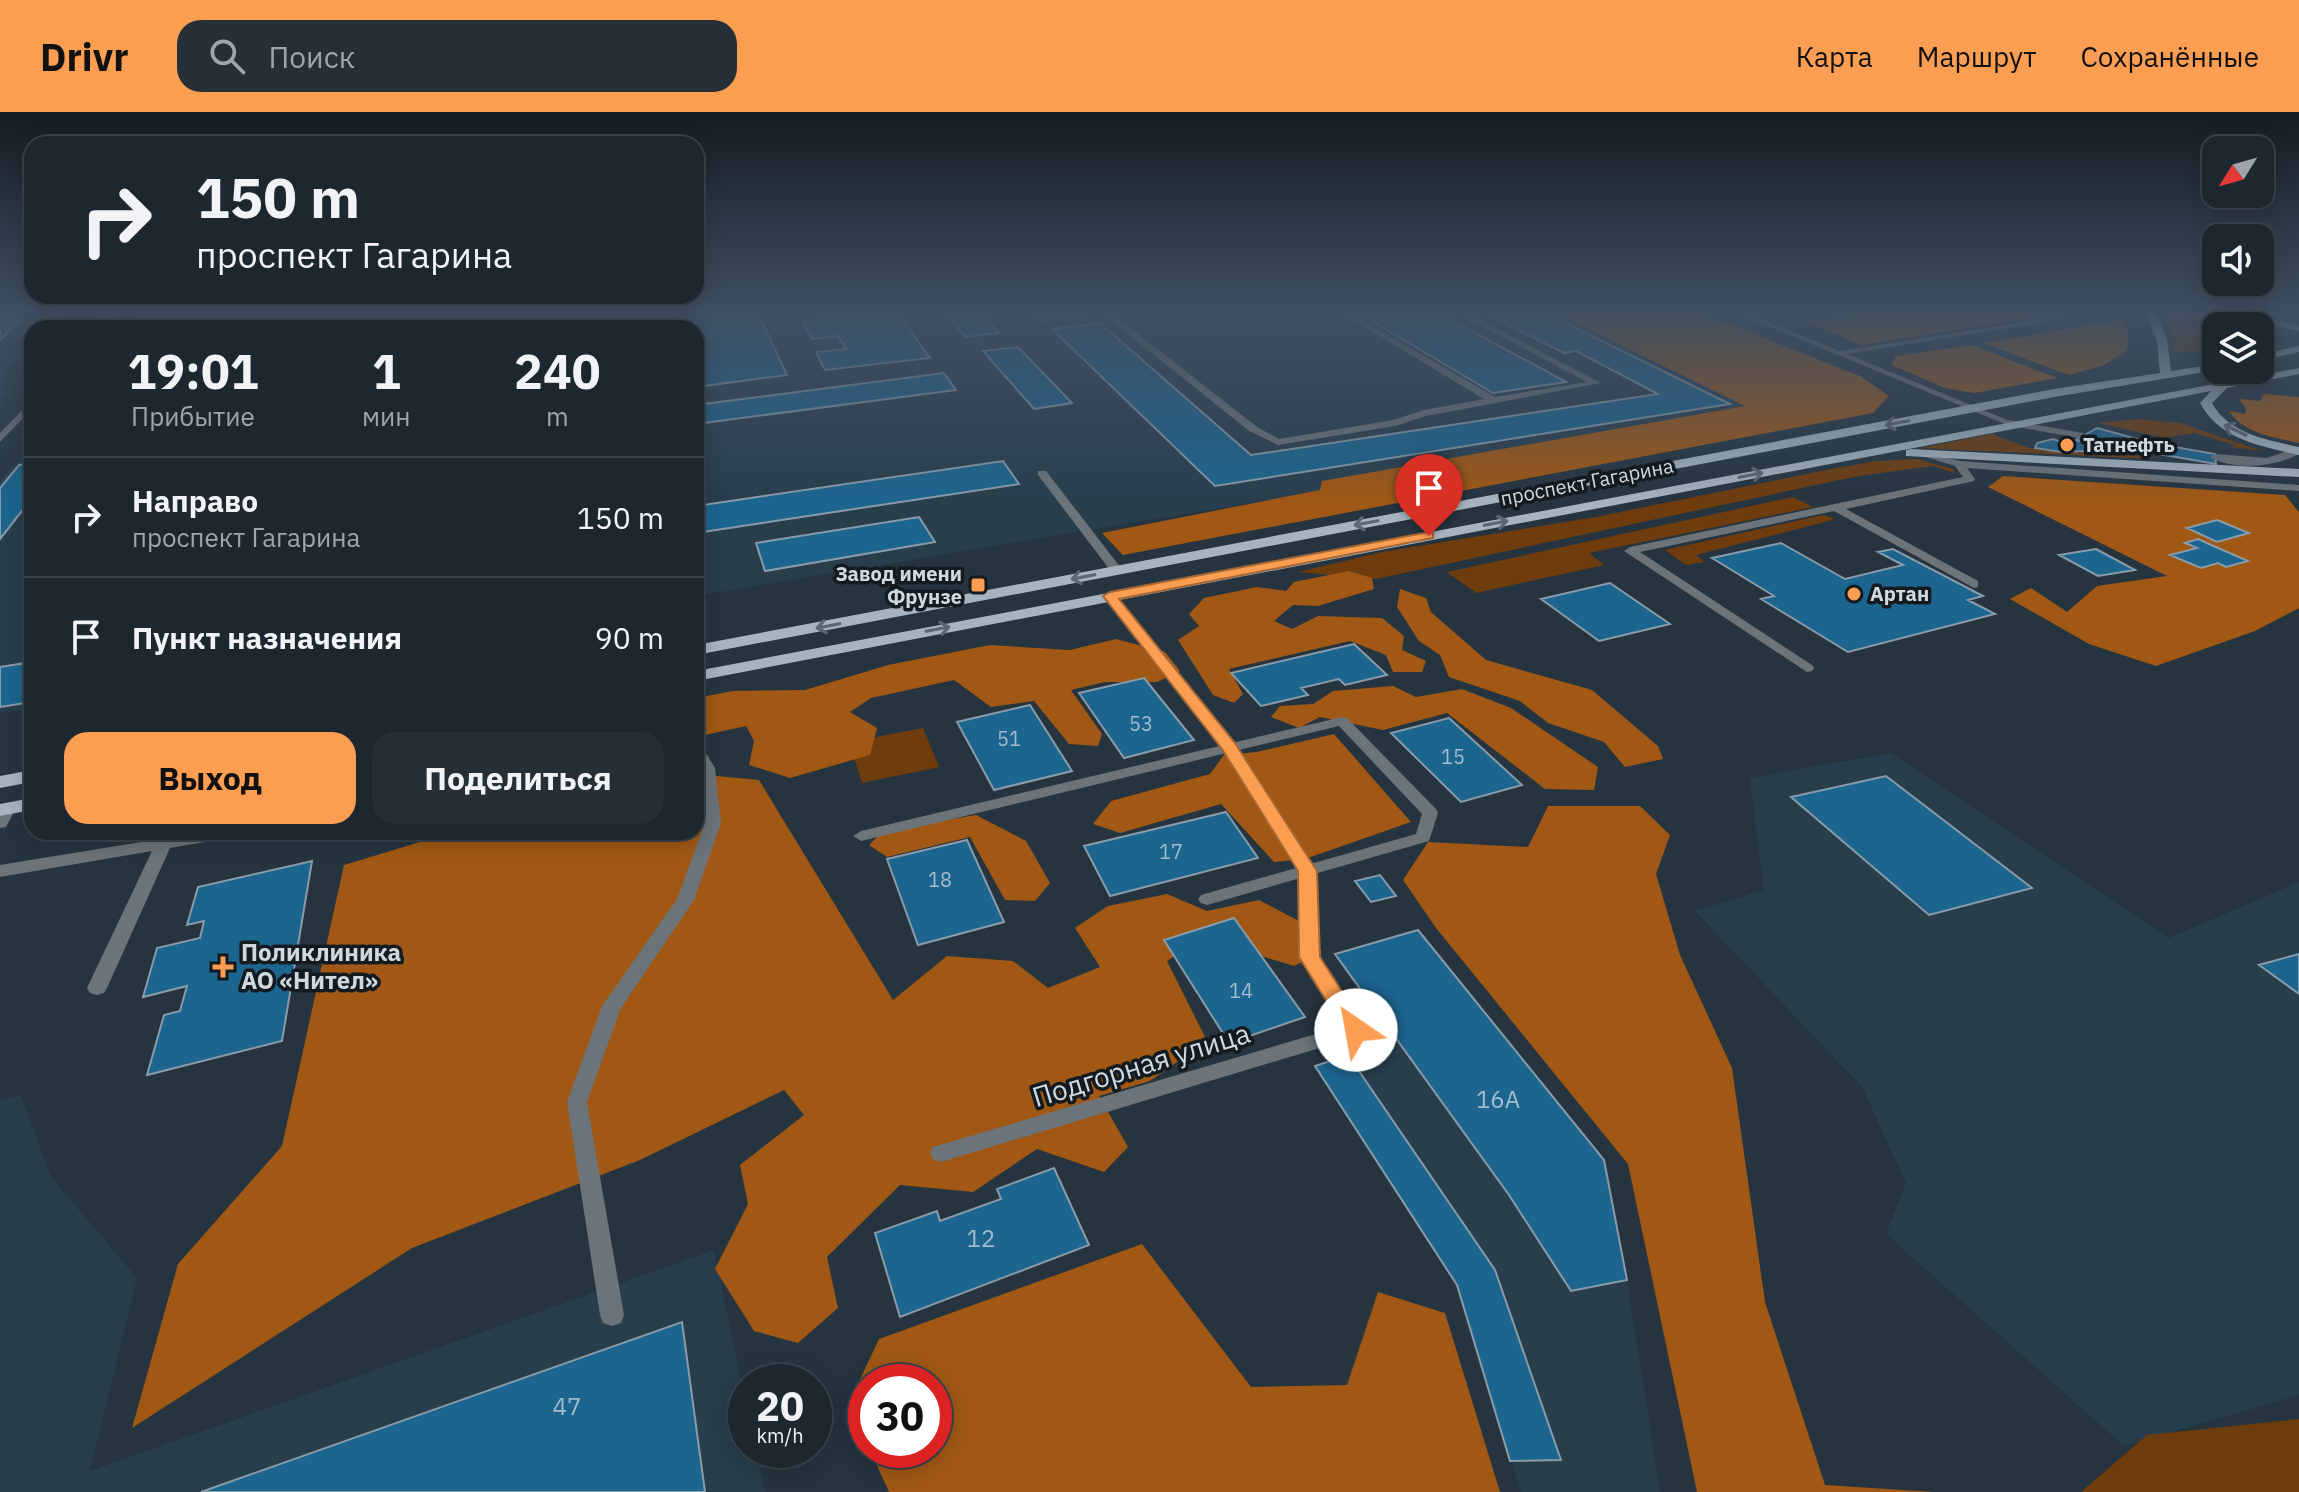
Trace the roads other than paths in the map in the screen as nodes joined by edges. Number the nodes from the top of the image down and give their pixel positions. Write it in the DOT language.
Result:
graph roads {
  1 [pos="1185,375"];
  2 [pos="1451,375"];
  3 [pos="1581,375"];
  4 [pos="1895,375"];
  5 [pos="2174,375"];
  6 [pos="2277,375"];
  7 [pos="2166,377"];
  8 [pos="2224,385"];
  9 [pos="1493,400"];
  10 [pos="1973,409"];
  11 [pos="24,412"];
  12 [pos="2010,423"];
  13 [pos="2083,436"];
  14 [pos="0,439"];
  15 [pos="2298,451"];
  16 [pos="1920,452"];
  17 [pos="1855,456"];
  18 [pos="2215,457"];
  19 [pos="1959,464"];
  20 [pos="2247,466"];
  21 [pos="1042,473"];
  22 [pos="2299,473"];
  23 [pos="2299,488"];
  24 [pos="1836,508"];
  25 [pos="1117,571"];
  26 [pos="1974,584"];
  27 [pos="1110,596"];
  28 [pos="704,648"];
  29 [pos="1807,668"];
  30 [pos="704,674"];
  31 [pos="1229,747"];
  32 [pos="704,763"];
  33 [pos="24,778"];
  34 [pos="0,782"];
  35 [pos="24,807"];
  36 [pos="3,814"];
  37 [pos="861,836"];
  38 [pos="190,840"];
  39 [pos="163,845"];
  40 [pos="0,871"];
  41 [pos="1308,871"];
  42 [pos="1207,899"];
  43 [pos="97,988"];
  44 [pos="941,1153"];
  45 [pos="612,1315"];
  1 -- 9 [label="street"];
  2 -- 9 [label="street"];
  3 -- 9 [label="street"];
  4 -- 10 [label="street"];
  5 -- 7 [label="main road, проспект Гагарина"];
  6 -- 8 [label="main road, проспект Гагарина"];
  7 -- 10 [label="main road, проспект Гагарина"];
  8 -- 12 [label="main road, проспект Гагарина"];
  15 -- 8 [label="main road, one-way"];
  10 -- 12 [label="street"];
  10 -- 25 [label="main road, проспект Гагарина, one-way"];
  11 -- 14 [label="street"];
  12 -- 13 [label="street"];
  12 -- 17 [label="main road, проспект Гагарина"];
  15 -- 20 [label="street"];
  16 -- 17 [label="main road"];
  16 -- 19 [label="street"];
  16 -- 20 [label="main road"];
  27 -- 17 [label="main road, проспект Гагарина, one-way"];
  18 -- 20 [label="street"];
  19 -- 23 [label="street"];
  19 -- 24 [label="street"];
  20 -- 22 [label="main road"];
  21 -- 25 [label="street"];
  24 -- 26 [label="street"];
  24 -- 29 [label="street"];
  25 -- 28 [label="main road, проспект Гагарина, one-way"];
  30 -- 27 [label="main road, проспект Гагарина, one-way"];
  27 -- 31 [label="street"];
  31 -- 37 [label="street"];
  31 -- 41 [label="street"];
  31 -- 41 [label="street"];
  32 -- 45 [label="street"];
  33 -- 34 [label="main road"];
  35 -- 36 [label="main road"];
  38 -- 39 [label="street"];
  39 -- 40 [label="street"];
  39 -- 43 [label="street"];
  41 -- 42 [label="street"];
  41 -- 44 [label="street, Подгорная улица"];
}
